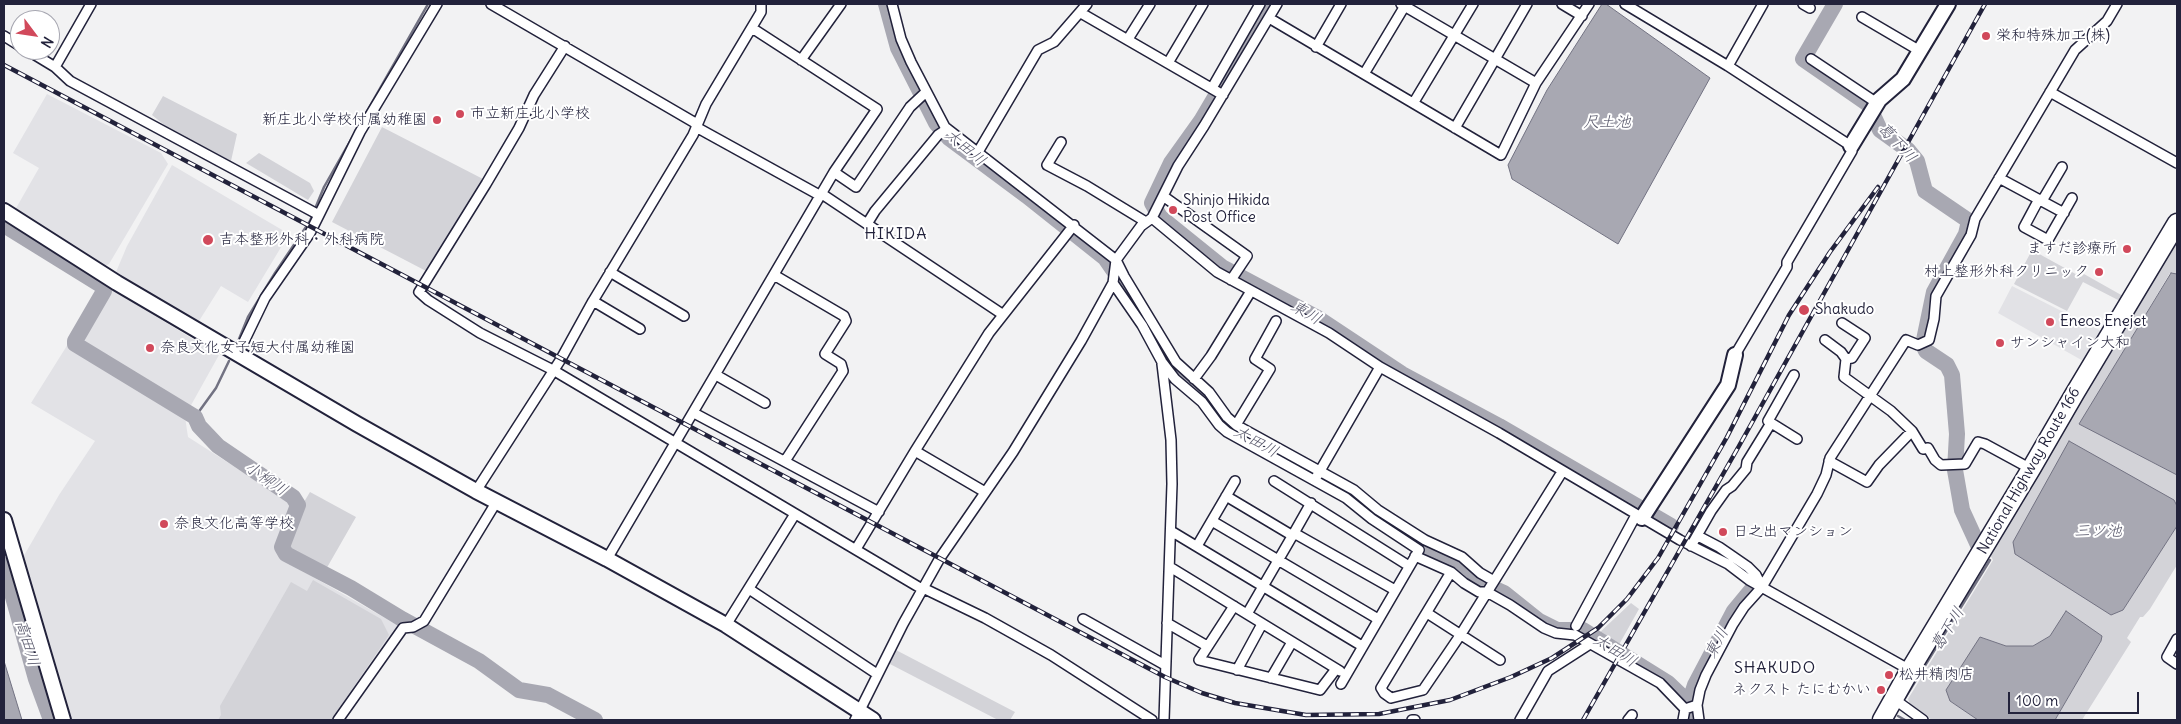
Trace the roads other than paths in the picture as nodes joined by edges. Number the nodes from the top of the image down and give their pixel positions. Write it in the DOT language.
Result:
graph roads {
  1 [pos="91,4"];
  2 [pos="437,4"];
  3 [pos="491,4"];
  4 [pos="761,4"];
  5 [pos="841,4"];
  6 [pos="892,4"];
  7 [pos="1087,4"];
  8 [pos="1150,4"];
  9 [pos="1203,4"];
  10 [pos="1260,4"];
  11 [pos="1277,4"];
  12 [pos="1341,4"];
  13 [pos="1404,4"];
  14 [pos="1473,4"];
  15 [pos="1527,4"];
  16 [pos="1562,4"];
  17 [pos="1589,4"];
  18 [pos="1625,4"];
  19 [pos="1763,4"];
  20 [pos="1948,4"];
  21 [pos="2117,4"];
  22 [pos="1081,12"];
  23 [pos="1582,16"];
  24 [pos="1862,17"];
  25 [pos="1269,18"];
  26 [pos="752,28"];
  27 [pos="1454,35"];
  28 [pos="1128,39"];
  29 [pos="565,46"];
  30 [pos="1316,47"];
  31 [pos="1920,51"];
  32 [pos="1495,59"];
  33 [pos="1811,59"];
  34 [pos="43,60"];
  35 [pos="801,60"];
  36 [pos="1168,63"];
  37 [pos="1728,66"];
  38 [pos="55,67"];
  39 [pos="1364,74"];
  40 [pos="1536,83"];
  41 [pos="1217,91"];
  42 [pos="926,92"];
  43 [pos="2050,92"];
  44 [pos="1414,102"];
  45 [pos="1877,103"];
  46 [pos="697,126"];
  47 [pos="1455,128"];
  48 [pos="947,129"];
  49 [pos="1060,142"];
  50 [pos="1851,146"];
  51 [pos="978,152"];
  52 [pos="2177,164"];
  53 [pos="2062,167"];
  54 [pos="834,172"];
  55 [pos="1999,178"];
  56 [pos="821,195"];
  57 [pos="1163,196"];
  58 [pos="2072,198"];
  59 [pos="2041,200"];
  60 [pos="4,211"];
  61 [pos="2064,213"];
  62 [pos="319,214"];
  63 [pos="1149,220"];
  64 [pos="2177,223"];
  65 [pos="867,224"];
  66 [pos="1074,225"];
  67 [pos="1116,260"];
  68 [pos="610,272"];
  69 [pos="774,275"];
  70 [pos="1231,280"];
  71 [pos="1113,283"];
  72 [pos="1251,291"];
  73 [pos="593,301"];
  74 [pos="1002,314"];
  75 [pos="684,316"];
  76 [pos="1276,321"];
  77 [pos="1842,323"];
  78 [pos="640,329"];
  79 [pos="1825,340"];
  80 [pos="238,354"];
  81 [pos="1736,355"];
  82 [pos="1846,359"];
  83 [pos="1162,362"];
  84 [pos="1380,367"];
  85 [pos="553,370"];
  86 [pos="716,375"];
  87 [pos="1794,375"];
  88 [pos="1194,379"];
  89 [pos="1870,396"];
  90 [pos="766,403"];
  91 [pos="694,413"];
  92 [pos="1771,423"];
  93 [pos="1236,425"];
  94 [pos="1912,431"];
  95 [pos="1797,439"];
  96 [pos="675,442"];
  97 [pos="915,451"];
  98 [pos="785,461"];
  99 [pos="1829,461"];
  100 [pos="2031,469"];
  101 [pos="1320,471"];
  102 [pos="1562,472"];
  103 [pos="1315,480"];
  104 [pos="1235,481"];
  105 [pos="1274,481"];
  106 [pos="476,491"];
  107 [pos="985,492"];
  108 [pos="1226,496"];
  109 [pos="497,501"];
  110 [pos="1311,503"];
  111 [pos="879,512"];
  112 [pos="794,514"];
  113 [pos="1642,515"];
  114 [pos="4,520"];
  115 [pos="1212,521"];
  116 [pos="1170,531"];
  117 [pos="1294,534"];
  118 [pos="1698,536"];
  119 [pos="1197,546"];
  120 [pos="1692,546"];
  121 [pos="856,549"];
  122 [pos="1415,556"];
  123 [pos="607,559"];
  124 [pos="1278,560"];
  125 [pos="1409,566"];
  126 [pos="1170,567"];
  127 [pos="1451,572"];
  128 [pos="1494,581"];
  129 [pos="1262,587"];
  130 [pos="1762,587"];
  131 [pos="749,589"];
  132 [pos="922,589"];
  133 [pos="1395,590"];
  134 [pos="1487,592"];
  135 [pos="1234,606"];
  136 [pos="1427,613"];
  137 [pos="1247,614"];
  138 [pos="1083,619"];
  139 [pos="1378,619"];
  140 [pos="1167,623"];
  141 [pos="1262,624"];
  142 [pos="726,625"];
  143 [pos="1576,626"];
  144 [pos="1461,634"];
  145 [pos="2177,639"];
  146 [pos="1292,642"];
  147 [pos="1590,644"];
  148 [pos="1207,646"];
  149 [pos="1362,646"];
  150 [pos="1500,660"];
  151 [pos="2177,664"];
  152 [pos="1165,665"];
  153 [pos="1336,669"];
  154 [pos="1236,670"];
  155 [pos="1910,670"];
  156 [pos="877,674"];
  157 [pos="1346,675"];
  158 [pos="1271,678"];
  159 [pos="1341,684"];
  160 [pos="1894,699"];
  161 [pos="1697,705"];
  162 [pos="1685,709"];
  163 [pos="857,716"];
  164 [pos="63,720"];
  165 [pos="338,720"];
  166 [pos="873,720"];
  167 [pos="1152,720"];
  168 [pos="1164,720"];
  169 [pos="1520,720"];
  170 [pos="1683,720"];
  171 [pos="1698,720"];
  172 [pos="1882,720"];
  173 [pos="1923,720"];
  1 -- 38 [label="street"];
  2 -- 62 [label="street"];
  3 -- 29 [label="street"];
  4 -- 26 [label="street"];
  5 -- 35 [label="street"];
  6 -- 42 [label="street"];
  7 -- 22 [label="street"];
  8 -- 28 [label="street"];
  9 -- 36 [label="street"];
  10 -- 41 [label="street"];
  11 -- 25 [label="street"];
  12 -- 30 [label="street"];
  13 -- 27 [label="street"];
  13 -- 39 [label="street"];
  14 -- 27 [label="street"];
  15 -- 32 [label="street"];
  16 -- 23 [label="street"];
  17 -- 23 [label="street"];
  18 -- 37 [label="street"];
  19 -- 37 [label="street"];
  20 -- 31 [label="street"];
  21 -- 43 [label="street"];
  22 -- 28 [label="street"];
  22 -- 51 [label="street"];
  23 -- 40 [label="street"];
  24 -- 31 [label="street"];
  25 -- 30 [label="street"];
  25 -- 41 [label="street"];
  26 -- 35 [label="street"];
  26 -- 46 [label="street"];
  27 -- 32 [label="street"];
  27 -- 44 [label="street"];
  28 -- 36 [label="street"];
  29 -- 46 [label="street"];
  29 -- 85 [label="street"];
  30 -- 39 [label="street"];
  31 -- 45 [label="street"];
  32 -- 40 [label="street"];
  32 -- 47 [label="street"];
  33 -- 45 [label="street"];
  34 -- 38 [label="street"];
  35 -- 54 [label="street"];
  36 -- 41 [label="street"];
  37 -- 50 [label="street"];
  38 -- 62 [label="street"];
  39 -- 44 [label="street"];
  40 -- 47 [label="street"];
  41 -- 57 [label="street"];
  42 -- 48 [label="street"];
  42 -- 54 [label="street"];
  43 -- 52 [label="street"];
  43 -- 55 [label="street"];
  44 -- 47 [label="street"];
  45 -- 50 [label="street"];
  46 -- 56 [label="street"];
  46 -- 68 [label="street"];
  48 -- 51 [label="street"];
  48 -- 65 [label="street"];
  49 -- 63 [label="street"];
  50 -- 81 [label="street"];
  51 -- 66 [label="street"];
  53 -- 59 [label="street"];
  54 -- 56 [label="street"];
  55 -- 59 [label="street"];
  55 -- 89 [label="street"];
  56 -- 65 [label="street"];
  56 -- 69 [label="street"];
  57 -- 63 [label="street"];
  57 -- 70 [label="street"];
  58 -- 61 [label="street"];
  59 -- 61 [label="street"];
  59 -- 61 [label="street"];
  60 -- 80 [label="street"];
  62 -- 80 [label="street"];
  63 -- 67 [label="street"];
  63 -- 70 [label="street"];
  64 -- 100 [label="highway, National Highway Route 166"];
  65 -- 74 [label="street"];
  66 -- 67 [label="street"];
  66 -- 74 [label="street"];
  67 -- 71 [label="street"];
  67 -- 88 [label="street"];
  68 -- 73 [label="street"];
  68 -- 75 [label="street"];
  69 -- 86 [label="street"];
  69 -- 98 [label="street"];
  70 -- 72 [label="street"];
  71 -- 83 [label="street"];
  71 -- 107 [label="street"];
  72 -- 84 [label="street"];
  72 -- 88 [label="street"];
  73 -- 78 [label="street"];
  73 -- 85 [label="street"];
  74 -- 97 [label="street"];
  76 -- 93 [label="street"];
  77 -- 82 [label="street"];
  79 -- 82 [label="street"];
  80 -- 106 [label="street"];
  81 -- 113 [label="street"];
  82 -- 89 [label="street"];
  83 -- 103 [label="street"];
  83 -- 116 [label="street"];
  84 -- 101 [label="street"];
  84 -- 102 [label="street"];
  85 -- 96 [label="street"];
  85 -- 106 [label="street"];
  86 -- 90 [label="street"];
  86 -- 91 [label="street"];
  87 -- 92 [label="street"];
  88 -- 93 [label="street"];
  89 -- 94 [label="street"];
  89 -- 99 [label="street"];
  91 -- 96 [label="street"];
  91 -- 98 [label="street"];
  92 -- 95 [label="street"];
  92 -- 118 [label="street"];
  93 -- 101 [label="street"];
  94 -- 99 [label="street"];
  94 -- 100 [label="street"];
  96 -- 112 [label="street"];
  96 -- 123 [label="street"];
  97 -- 107 [label="street"];
  97 -- 111 [label="street"];
  98 -- 111 [label="street"];
  99 -- 130 [label="street"];
  100 -- 155 [label="highway, National Highway Route 166"];
  101 -- 103 [label="street"];
  101 -- 128 [label="street"];
  102 -- 113 [label="street"];
  102 -- 128 [label="street"];
  103 -- 122 [label="street"];
  104 -- 108 [label="street"];
  105 -- 110 [label="street"];
  106 -- 109 [label="street"];
  107 -- 132 [label="street"];
  108 -- 115 [label="street"];
  108 -- 117 [label="street"];
  109 -- 123 [label="street"];
  109 -- 165 [label="street"];
  110 -- 117 [label="street"];
  110 -- 125 [label="street"];
  111 -- 121 [label="street"];
  112 -- 121 [label="street"];
  112 -- 131 [label="street"];
  113 -- 120 [label="street"];
  113 -- 143 [label="street"];
  114 -- 164 [label="street"];
  115 -- 119 [label="street"];
  115 -- 124 [label="street"];
  116 -- 119 [label="street"];
  116 -- 126 [label="street"];
  117 -- 124 [label="street"];
  117 -- 133 [label="street"];
  118 -- 120 [label="street"];
  118 -- 130 [label="street"];
  119 -- 129 [label="street"];
  120 -- 130 [label="street"];
  121 -- 132 [label="street"];
  122 -- 125 [label="street"];
  122 -- 127 [label="street"];
  123 -- 142 [label="street"];
  124 -- 129 [label="street"];
  124 -- 139 [label="street"];
  125 -- 133 [label="street"];
  126 -- 135 [label="street"];
  126 -- 140 [label="street"];
  127 -- 134 [label="street"];
  127 -- 136 [label="street"];
  128 -- 134 [label="street"];
  129 -- 137 [label="street"];
  129 -- 149 [label="street"];
  130 -- 155 [label="street"];
  130 -- 161 [label="street"];
  131 -- 142 [label="street"];
  131 -- 156 [label="street"];
  132 -- 156 [label="street"];
  132 -- 167 [label="street"];
  133 -- 139 [label="street"];
  134 -- 144 [label="street"];
  134 -- 147 [label="street"];
  135 -- 137 [label="street"];
  135 -- 148 [label="street"];
  136 -- 144 [label="street"];
  136 -- 144 [label="street"];
  137 -- 141 [label="street"];
  138 -- 152 [label="street"];
  139 -- 149 [label="street"];
  140 -- 148 [label="street"];
  140 -- 152 [label="street"];
  141 -- 146 [label="street"];
  141 -- 154 [label="street"];
  142 -- 163 [label="street"];
  144 -- 150 [label="street"];
  145 -- 151 [label="street"];
  146 -- 153 [label="street"];
  146 -- 158 [label="street"];
  147 -- 162 [label="street"];
  147 -- 169 [label="street"];
  148 -- 154 [label="street"];
  149 -- 157 [label="street"];
  152 -- 168 [label="street"];
  153 -- 157 [label="street"];
  153 -- 158 [label="street"];
  154 -- 158 [label="street"];
  155 -- 160 [label="highway, National Highway Route 166"];
  156 -- 163 [label="street"];
  157 -- 159 [label="street"];
  160 -- 172 [label="highway, National Highway Route 166"];
  160 -- 173 [label="street"];
  161 -- 162 [label="street"];
  161 -- 171 [label="street"];
  162 -- 170 [label="street"];
  163 -- 166 [label="street"];
}
